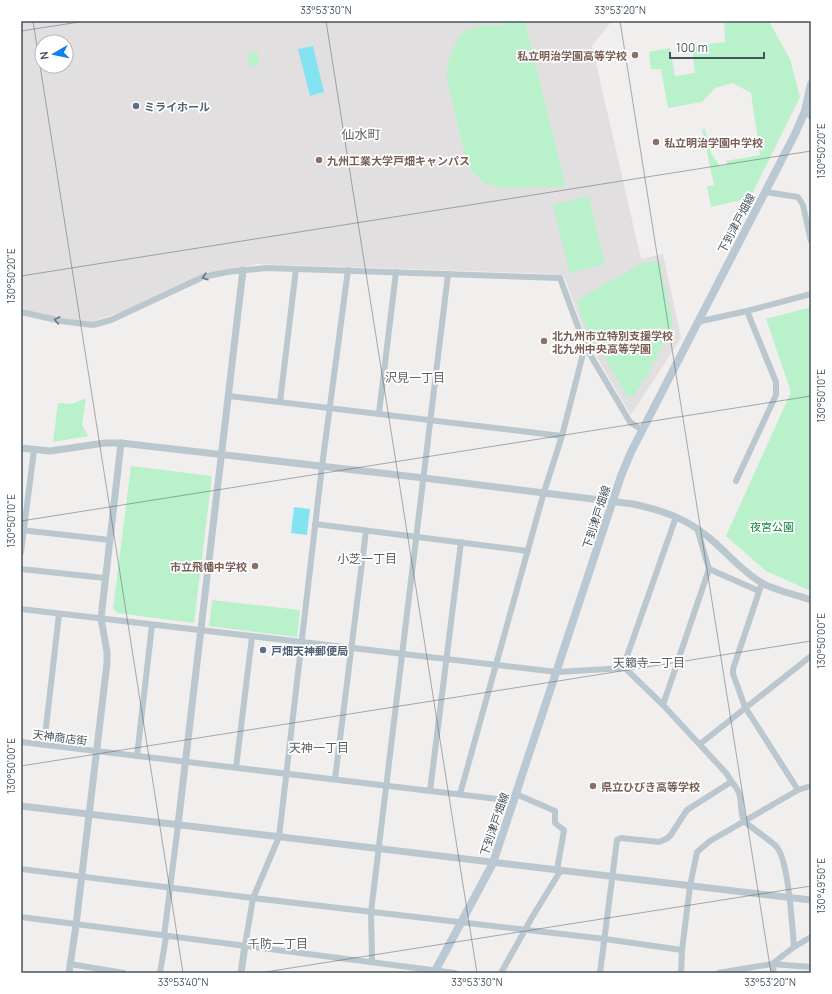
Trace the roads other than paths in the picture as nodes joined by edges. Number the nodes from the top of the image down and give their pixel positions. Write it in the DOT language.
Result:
graph roads {
  1 [pos="811,88"];
  2 [pos="805,111"];
  3 [pos="811,117"];
  4 [pos="765,192"];
  5 [pos="811,241"];
  6 [pos="296,269"];
  7 [pos="244,270"];
  8 [pos="348,270"];
  9 [pos="396,272"];
  10 [pos="448,274"];
  11 [pos="811,294"];
  12 [pos="747,311"];
  13 [pos="21,312"];
  14 [pos="697,322"];
  15 [pos="585,346"];
  16 [pos="229,396"];
  17 [pos="280,402"];
  18 [pos="330,408"];
  19 [pos="380,413"];
  20 [pos="430,420"];
  21 [pos="642,430"];
  22 [pos="562,436"];
  23 [pos="121,443"];
  24 [pos="21,448"];
  25 [pos="34,450"];
  26 [pos="222,454"];
  27 [pos="322,466"];
  28 [pos="424,478"];
  29 [pos="736,481"];
  30 [pos="544,492"];
  31 [pos="21,493"];
  32 [pos="28,493"];
  33 [pos="613,501"];
  34 [pos="676,517"];
  35 [pos="315,524"];
  36 [pos="697,528"];
  37 [pos="22,530"];
  38 [pos="366,531"];
  39 [pos="417,537"];
  40 [pos="110,540"];
  41 [pos="461,542"];
  42 [pos="528,551"];
  43 [pos="21,552"];
  44 [pos="21,569"];
  45 [pos="710,569"];
  46 [pos="106,578"];
  47 [pos="762,583"];
  48 [pos="759,591"];
  49 [pos="811,600"];
  50 [pos="21,609"];
  51 [pos="59,614"];
  52 [pos="101,618"];
  53 [pos="152,625"];
  54 [pos="201,631"];
  55 [pos="252,637"];
  56 [pos="302,642"];
  57 [pos="352,648"];
  58 [pos="402,654"];
  59 [pos="811,656"];
  60 [pos="447,659"];
  61 [pos="497,665"];
  62 [pos="625,668"];
  63 [pos="557,672"];
  64 [pos="663,705"];
  65 [pos="746,707"];
  66 [pos="21,742"];
  67 [pos="700,744"];
  68 [pos="44,745"];
  69 [pos="97,751"];
  70 [pos="137,756"];
  71 [pos="185,762"];
  72 [pos="236,768"];
  73 [pos="286,774"];
  74 [pos="335,779"];
  75 [pos="731,782"];
  76 [pos="386,786"];
  77 [pos="811,786"];
  78 [pos="798,790"];
  79 [pos="430,791"];
  80 [pos="460,794"];
  81 [pos="515,797"];
  82 [pos="21,806"];
  83 [pos="89,814"];
  84 [pos="744,821"];
  85 [pos="178,825"];
  86 [pos="278,837"];
  87 [pos="378,849"];
  88 [pos="493,863"];
  89 [pos="21,869"];
  90 [pos="559,870"];
  91 [pos="612,876"];
  92 [pos="82,877"];
  93 [pos="690,886"];
  94 [pos="170,888"];
  95 [pos="789,897"];
  96 [pos="253,898"];
  97 [pos="811,900"];
  98 [pos="371,912"];
  99 [pos="21,917"];
  100 [pos="461,923"];
  101 [pos="76,925"];
  102 [pos="526,930"];
  103 [pos="165,936"];
  104 [pos="811,937"];
  105 [pos="605,939"];
  106 [pos="245,945"];
  107 [pos="794,947"];
  108 [pos="682,950"];
  109 [pos="372,961"];
  110 [pos="70,964"];
  111 [pos="772,964"];
  112 [pos="811,967"];
  113 [pos="434,972"];
  114 [pos="69,973"];
  115 [pos="124,973"];
  116 [pos="160,973"];
  117 [pos="241,973"];
  118 [pos="455,973"];
  119 [pos="501,973"];
  120 [pos="600,973"];
  121 [pos="681,973"];
  122 [pos="718,973"];
  123 [pos="774,973"];
  1 -- 2 [label="main road, 下到津戸畑線"];
  2 -- 3 [label="street"];
  2 -- 4 [label="main road, 下到津戸畑線"];
  4 -- 5 [label="street"];
  4 -- 14 [label="main road, 下到津戸畑線"];
  6 -- 7 [label="street"];
  6 -- 8 [label="street"];
  6 -- 17 [label="street"];
  7 -- 13 [label="street, one-way"];
  7 -- 16 [label="street"];
  8 -- 9 [label="street"];
  8 -- 18 [label="street"];
  9 -- 10 [label="street"];
  9 -- 19 [label="street"];
  10 -- 15 [label="street"];
  10 -- 20 [label="street"];
  11 -- 12 [label="street"];
  12 -- 14 [label="street"];
  12 -- 29 [label="street"];
  14 -- 21 [label="main road, 下到津戸畑線"];
  15 -- 21 [label="street"];
  15 -- 22 [label="street"];
  16 -- 17 [label="street"];
  16 -- 26 [label="street"];
  17 -- 18 [label="street"];
  18 -- 19 [label="street"];
  18 -- 27 [label="street"];
  19 -- 20 [label="street"];
  20 -- 22 [label="street"];
  20 -- 28 [label="street"];
  21 -- 33 [label="main road, 下到津戸畑線"];
  22 -- 30 [label="street"];
  23 -- 25 [label="street"];
  23 -- 26 [label="street"];
  23 -- 40 [label="street"];
  24 -- 25 [label="street"];
  25 -- 32 [label="street"];
  26 -- 27 [label="street"];
  26 -- 54 [label="street"];
  27 -- 28 [label="street"];
  27 -- 35 [label="street"];
  28 -- 30 [label="street"];
  28 -- 39 [label="street"];
  30 -- 33 [label="street"];
  30 -- 42 [label="street"];
  31 -- 32 [label="street"];
  32 -- 37 [label="street"];
  33 -- 34 [label="street"];
  33 -- 63 [label="main road, 下到津戸畑線"];
  34 -- 36 [label="street"];
  34 -- 62 [label="street"];
  35 -- 38 [label="street"];
  35 -- 56 [label="street"];
  36 -- 45 [label="street"];
  36 -- 47 [label="street"];
  37 -- 40 [label="street"];
  37 -- 43 [label="street"];
  38 -- 39 [label="street"];
  38 -- 57 [label="street"];
  39 -- 41 [label="street"];
  39 -- 58 [label="street"];
  40 -- 46 [label="street"];
  41 -- 42 [label="street"];
  41 -- 60 [label="street"];
  42 -- 61 [label="street"];
  44 -- 46 [label="street"];
  45 -- 48 [label="street"];
  45 -- 64 [label="street"];
  46 -- 52 [label="street"];
  47 -- 48 [label="street"];
  47 -- 49 [label="street"];
  48 -- 65 [label="street"];
  50 -- 51 [label="street"];
  51 -- 52 [label="street"];
  51 -- 68 [label="street"];
  52 -- 53 [label="street"];
  52 -- 69 [label="street"];
  53 -- 54 [label="street"];
  53 -- 70 [label="street"];
  54 -- 55 [label="street"];
  54 -- 71 [label="street"];
  55 -- 56 [label="street"];
  55 -- 72 [label="street"];
  56 -- 57 [label="street"];
  56 -- 73 [label="street"];
  57 -- 58 [label="street"];
  57 -- 74 [label="street"];
  58 -- 60 [label="street"];
  58 -- 76 [label="street"];
  59 -- 65 [label="street"];
  60 -- 61 [label="street"];
  60 -- 79 [label="street"];
  61 -- 63 [label="street"];
  61 -- 80 [label="street"];
  62 -- 63 [label="street"];
  62 -- 64 [label="street"];
  63 -- 81 [label="main road, 下到津戸畑線"];
  64 -- 67 [label="street"];
  65 -- 67 [label="street"];
  65 -- 78 [label="street"];
  66 -- 68 [label="street, 天神商店街"];
  67 -- 75 [label="street"];
  68 -- 69 [label="street, 天神商店街"];
  69 -- 70 [label="street, 天神商店街"];
  69 -- 83 [label="street"];
  70 -- 71 [label="street, 天神商店街"];
  71 -- 72 [label="street, 天神商店街"];
  71 -- 85 [label="street"];
  72 -- 73 [label="street, 天神商店街"];
  73 -- 74 [label="street, 天神商店街"];
  73 -- 86 [label="street"];
  74 -- 76 [label="street, 天神商店街"];
  75 -- 84 [label="street"];
  75 -- 91 [label="street"];
  76 -- 79 [label="street, 天神商店街"];
  76 -- 87 [label="street"];
  77 -- 78 [label="street"];
  78 -- 84 [label="street"];
  79 -- 80 [label="street, 天神商店街"];
  80 -- 81 [label="street, 天神商店街"];
  81 -- 88 [label="main road, 下到津戸畑線"];
  81 -- 90 [label="street, 天神商店街"];
  82 -- 83 [label="street"];
  83 -- 85 [label="street"];
  83 -- 92 [label="street"];
  84 -- 93 [label="street"];
  84 -- 95 [label="street"];
  85 -- 86 [label="street"];
  85 -- 94 [label="street"];
  86 -- 87 [label="street"];
  86 -- 96 [label="street"];
  87 -- 88 [label="street"];
  87 -- 98 [label="street"];
  88 -- 90 [label="street"];
  88 -- 100 [label="main road, 下到津戸畑線"];
  89 -- 92 [label="street"];
  90 -- 91 [label="street"];
  90 -- 102 [label="street"];
  91 -- 93 [label="street"];
  91 -- 105 [label="street"];
  92 -- 94 [label="street"];
  92 -- 101 [label="street"];
  93 -- 95 [label="street"];
  93 -- 108 [label="street"];
  94 -- 96 [label="street"];
  94 -- 103 [label="street"];
  95 -- 97 [label="street"];
  95 -- 107 [label="street"];
  96 -- 98 [label="street"];
  96 -- 106 [label="street"];
  98 -- 100 [label="street"];
  98 -- 109 [label="street"];
  99 -- 101 [label="street"];
  100 -- 102 [label="street"];
  100 -- 113 [label="main road, 下到津戸畑線"];
  101 -- 103 [label="street"];
  101 -- 110 [label="street"];
  102 -- 105 [label="street"];
  102 -- 119 [label="street"];
  103 -- 106 [label="street"];
  103 -- 116 [label="street"];
  104 -- 107 [label="street"];
  105 -- 108 [label="street"];
  105 -- 120 [label="street"];
  106 -- 109 [label="street"];
  106 -- 117 [label="street"];
  107 -- 111 [label="street"];
  108 -- 121 [label="street"];
  109 -- 113 [label="street"];
  110 -- 114 [label="street"];
  110 -- 115 [label="street"];
  111 -- 112 [label="street"];
  111 -- 122 [label="street"];
  111 -- 123 [label="street"];
  113 -- 118 [label="street"];
}
